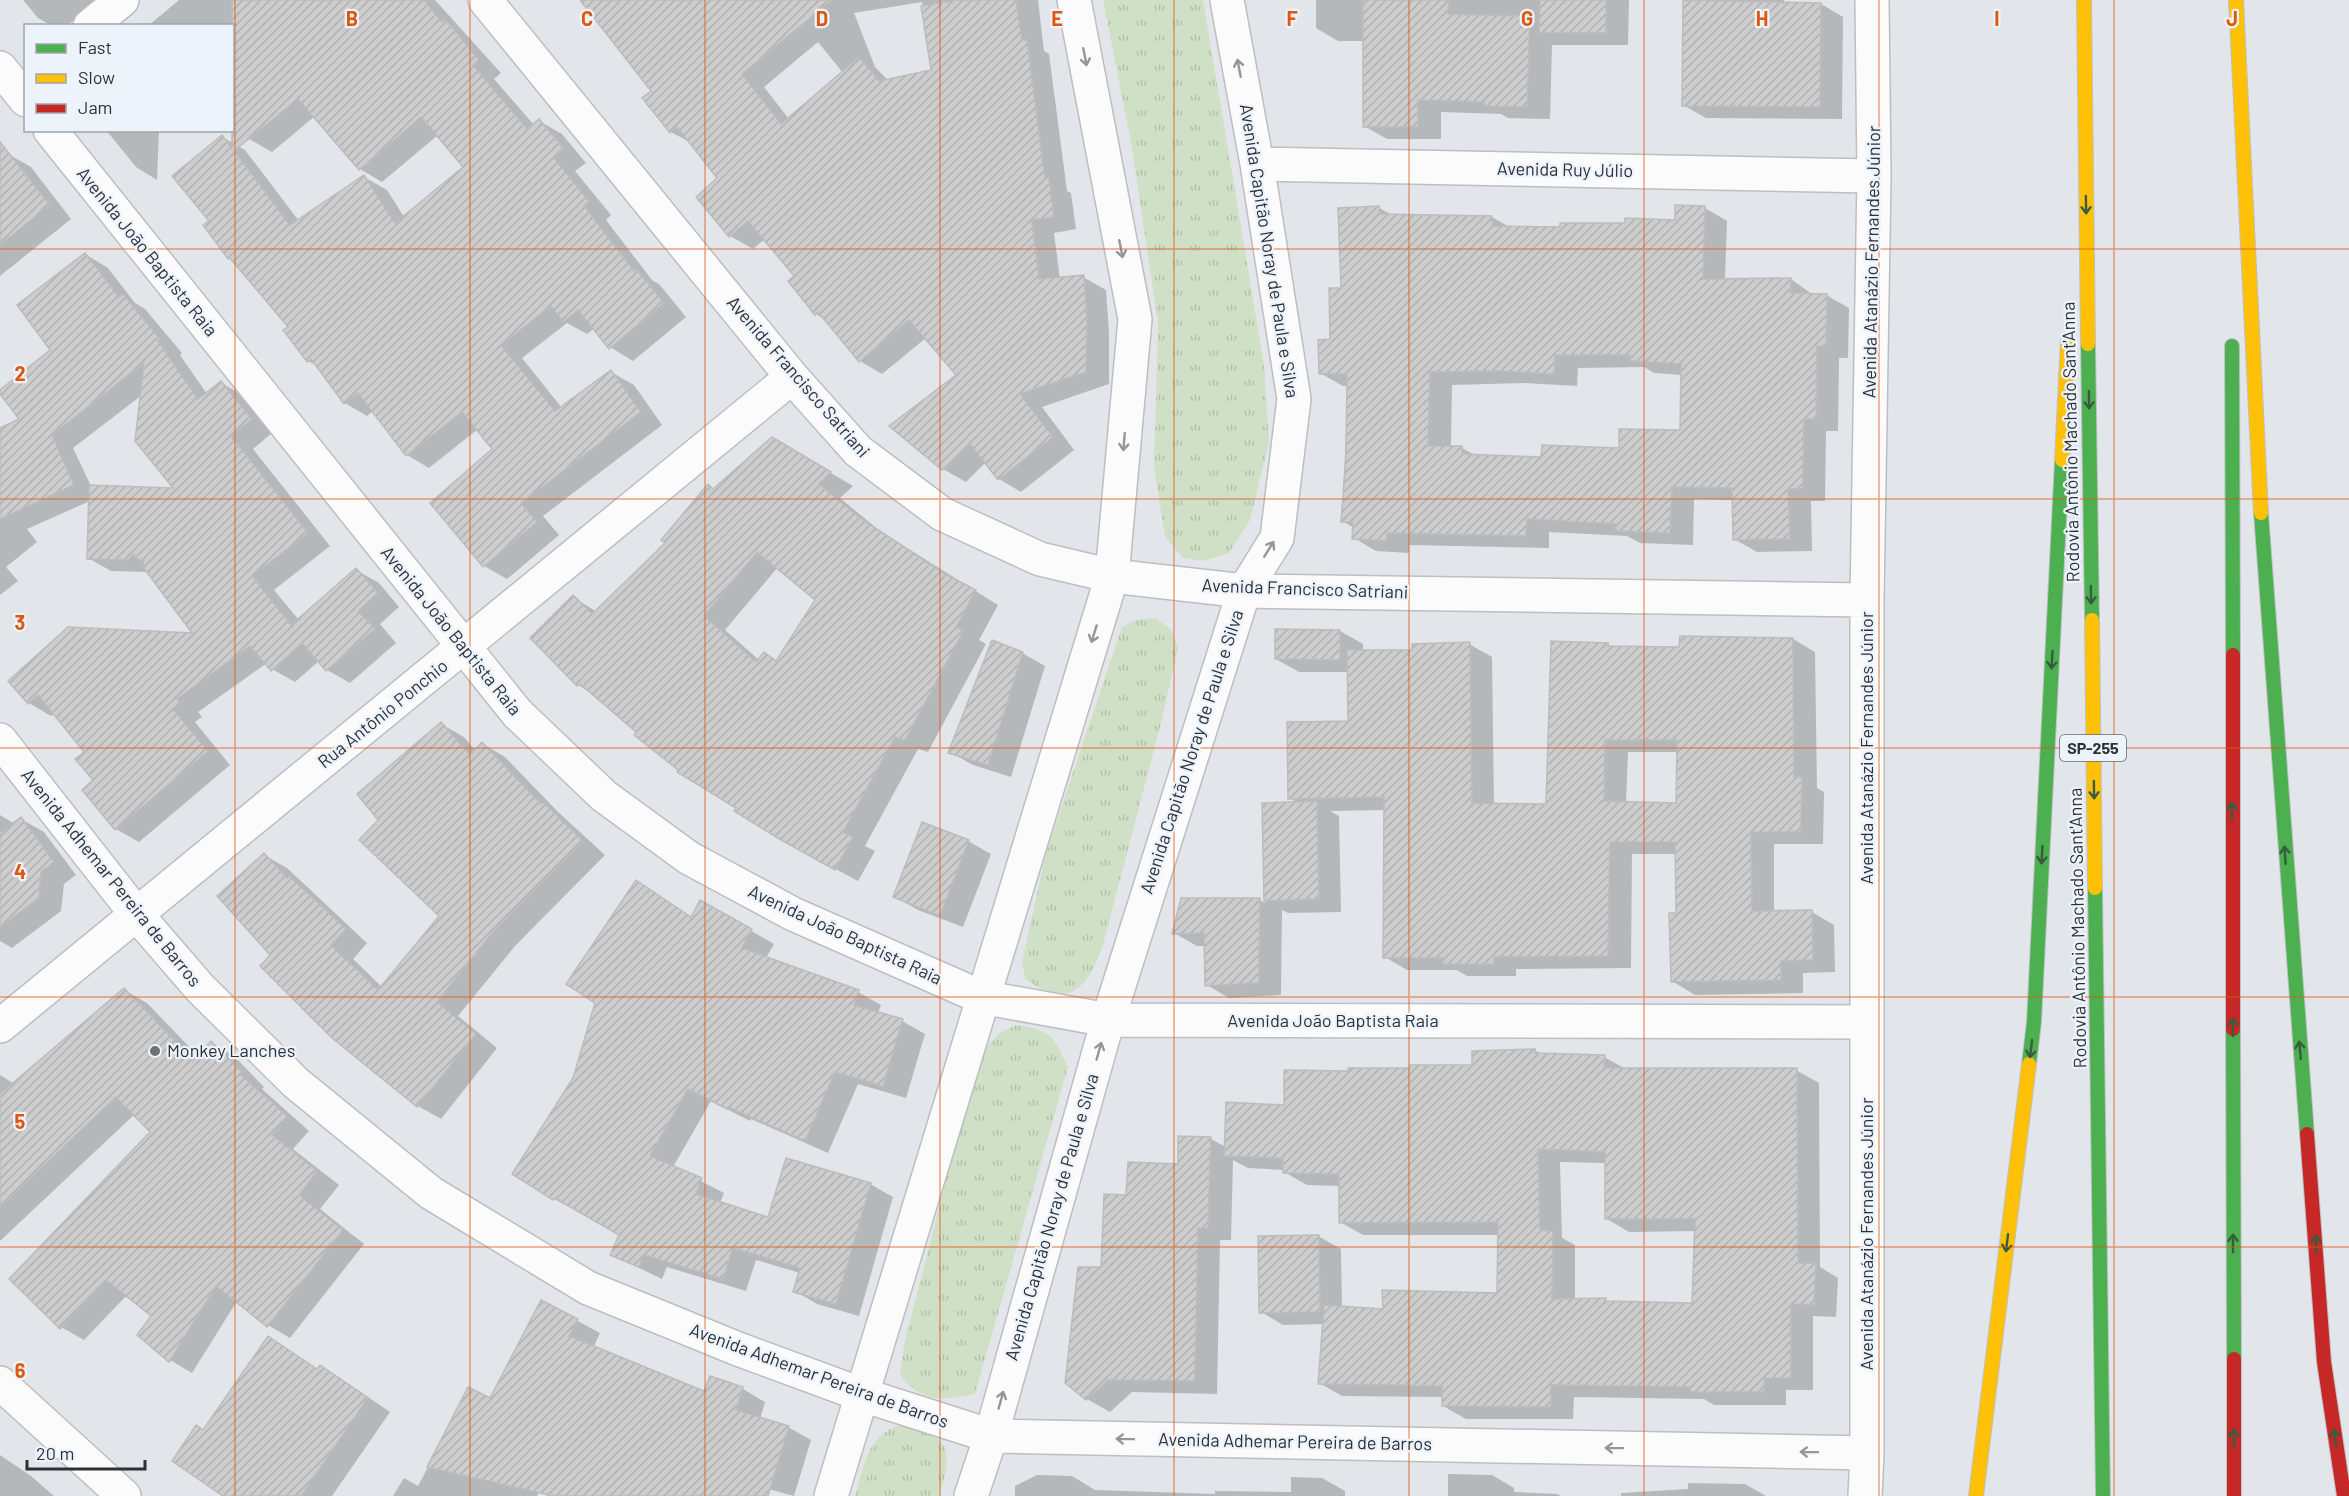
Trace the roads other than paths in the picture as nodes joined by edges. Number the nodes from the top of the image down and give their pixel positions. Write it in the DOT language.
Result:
graph roads {
  1 [pos="122,0"];
  2 [pos="485,0"];
  3 [pos="1074,0"];
  4 [pos="1227,0"];
  5 [pos="1872,0"];
  6 [pos="2084,0"];
  7 [pos="2231,0"];
  8 [pos="2236,0"];
  9 [pos="2084,14"];
  10 [pos="92,24"];
  11 [pos="52,132"];
  12 [pos="1257,164"];
  13 [pos="1874,176"];
  14 [pos="2231,203"];
  15 [pos="2073,240"];
  16 [pos="2068,322"];
  17 [pos="2232,335"];
  18 [pos="792,376"];
  19 [pos="1112,576"];
  20 [pos="1244,591"];
  21 [pos="1867,600"];
  22 [pos="463,648"];
  23 [pos="0,740"];
  24 [pos="137,915"];
  25 [pos="981,997"];
  26 [pos="1108,1020"];
  27 [pos="1866,1022"];
  28 [pos="0,1026"];
  29 [pos="0,1383"];
  30 [pos="863,1395"];
  31 [pos="991,1436"];
  32 [pos="1868,1453"];
  33 [pos="124,1496"];
  34 [pos="831,1496"];
  35 [pos="971,1496"];
  36 [pos="1865,1496"];
  37 [pos="1976,1496"];
  38 [pos="2103,1496"];
  39 [pos="2234,1496"];
  40 [pos="2344,1496"];
  1 -- 10 [label="street"];
  2 -- 18 [label="street, Avenida Francisco Satriani"];
  3 -- 19 [label="street, one-way"];
  12 -- 4 [label="street, Avenida Capitão Noray de Paula e Silva, one-way"];
  5 -- 13 [label="street, Avenida Atanázio Fernandes Júnior"];
  6 -- 9 [label="highway, Rodovia Antônio Machado Sant'Anna / SP-255"];
  7 -- 14 [label="highway"];
  40 -- 8 [label="highway, one-way"];
  9 -- 15 [label="highway"];
  9 -- 38 [label="highway, Rodovia Antônio Machado Sant'Anna / SP-255, one-way"];
  11 -- 22 [label="street, Avenida João Baptista Raia"];
  12 -- 13 [label="street, Avenida Ruy Júlio"];
  20 -- 12 [label="street, Avenida Capitão Noray de Paula e Silva, one-way"];
  13 -- 21 [label="street, Avenida Atanázio Fernandes Júnior"];
  16 -- 37 [label="highway, one-way"];
  39 -- 17 [label="highway, one-way"];
  18 -- 19 [label="street, Avenida Francisco Satriani"];
  18 -- 22 [label="street, Rua Antônio Ponchio"];
  19 -- 20 [label="street, Avenida Francisco Satriani"];
  19 -- 25 [label="street, one-way"];
  20 -- 21 [label="street, Avenida Francisco Satriani"];
  20 -- 26 [label="street, Avenida Capitão Noray de Paula e Silva"];
  21 -- 27 [label="street, Avenida Atanázio Fernandes Júnior"];
  22 -- 24 [label="street, Rua Antônio Ponchio"];
  22 -- 25 [label="street, Avenida João Baptista Raia"];
  23 -- 24 [label="street, Avenida Adhemar Pereira de Barros"];
  24 -- 28 [label="street, Rua Antônio Ponchio"];
  24 -- 30 [label="street, Avenida Adhemar Pereira de Barros"];
  25 -- 26 [label="street, Avenida João Baptista Raia"];
  25 -- 30 [label="street"];
  26 -- 27 [label="street, Avenida João Baptista Raia"];
  31 -- 26 [label="street, Avenida Capitão Noray de Paula e Silva, one-way"];
  27 -- 32 [label="street, Avenida Atanázio Fernandes Júnior"];
  29 -- 33 [label="street"];
  30 -- 31 [label="street, Avenida Adhemar Pereira de Barros"];
  30 -- 34 [label="street"];
  32 -- 31 [label="street, Avenida Adhemar Pereira de Barros, one-way"];
  31 -- 35 [label="street, Avenida Capitão Noray de Paula e Silva"];
  32 -- 36 [label="street, Avenida Atanázio Fernandes Júnior"];
}
